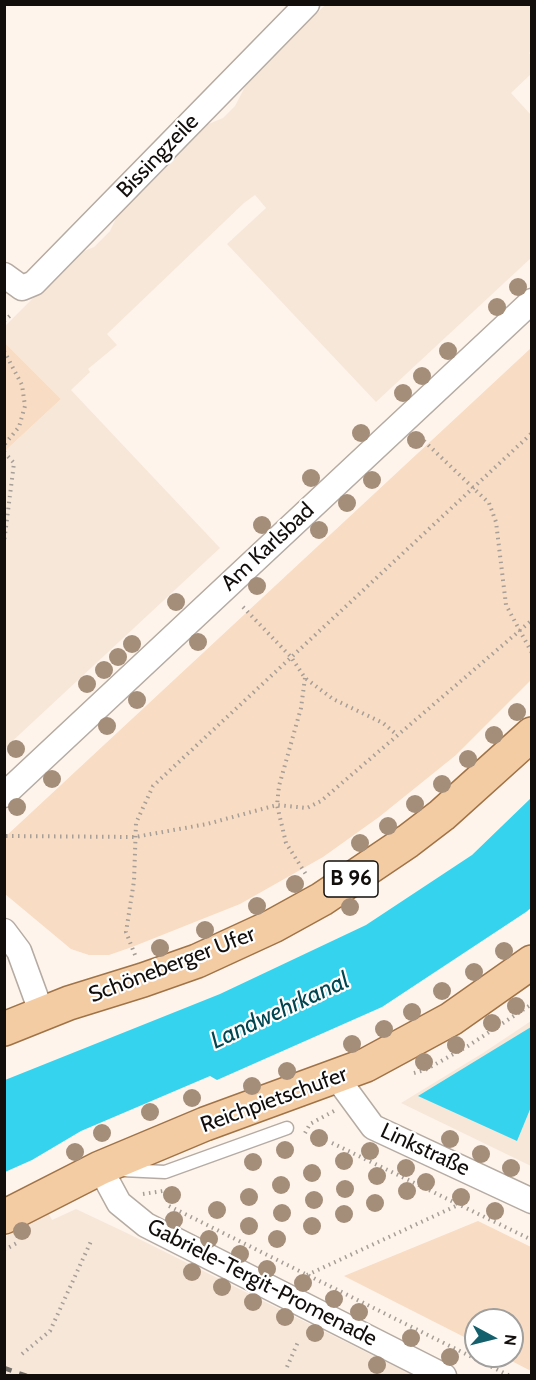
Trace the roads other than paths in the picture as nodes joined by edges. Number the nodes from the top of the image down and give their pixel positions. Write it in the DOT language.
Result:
graph roads {
  1 [pos="307,4"];
  2 [pos="4,275"];
  3 [pos="531,301"];
  4 [pos="531,734"];
  5 [pos="4,795"];
  6 [pos="4,931"];
  7 [pos="531,962"];
  8 [pos="42,1014"];
  9 [pos="4,1029"];
  10 [pos="337,1078"];
  11 [pos="287,1128"];
  12 [pos="100,1168"];
  13 [pos="531,1201"];
  14 [pos="4,1217"];
  15 [pos="444,1376"];
  1 -- 2 [label="street, Bissingzeile"];
  3 -- 5 [label="street, Am Karlsbad"];
  4 -- 8 [label="main road, Schöneberger Ufer / B 96"];
  6 -- 8 [label="street"];
  7 -- 10 [label="main road, Reichpietschufer"];
  8 -- 9 [label="main road, Schöneberger Ufer / B 96"];
  10 -- 12 [label="main road, Reichpietschufer"];
  10 -- 13 [label="street, Linkstraße"];
  11 -- 12 [label="lane"];
  12 -- 14 [label="main road, Reichpietschufer"];
  12 -- 15 [label="street, Gabriele-Tergit-Promenade"];
}
